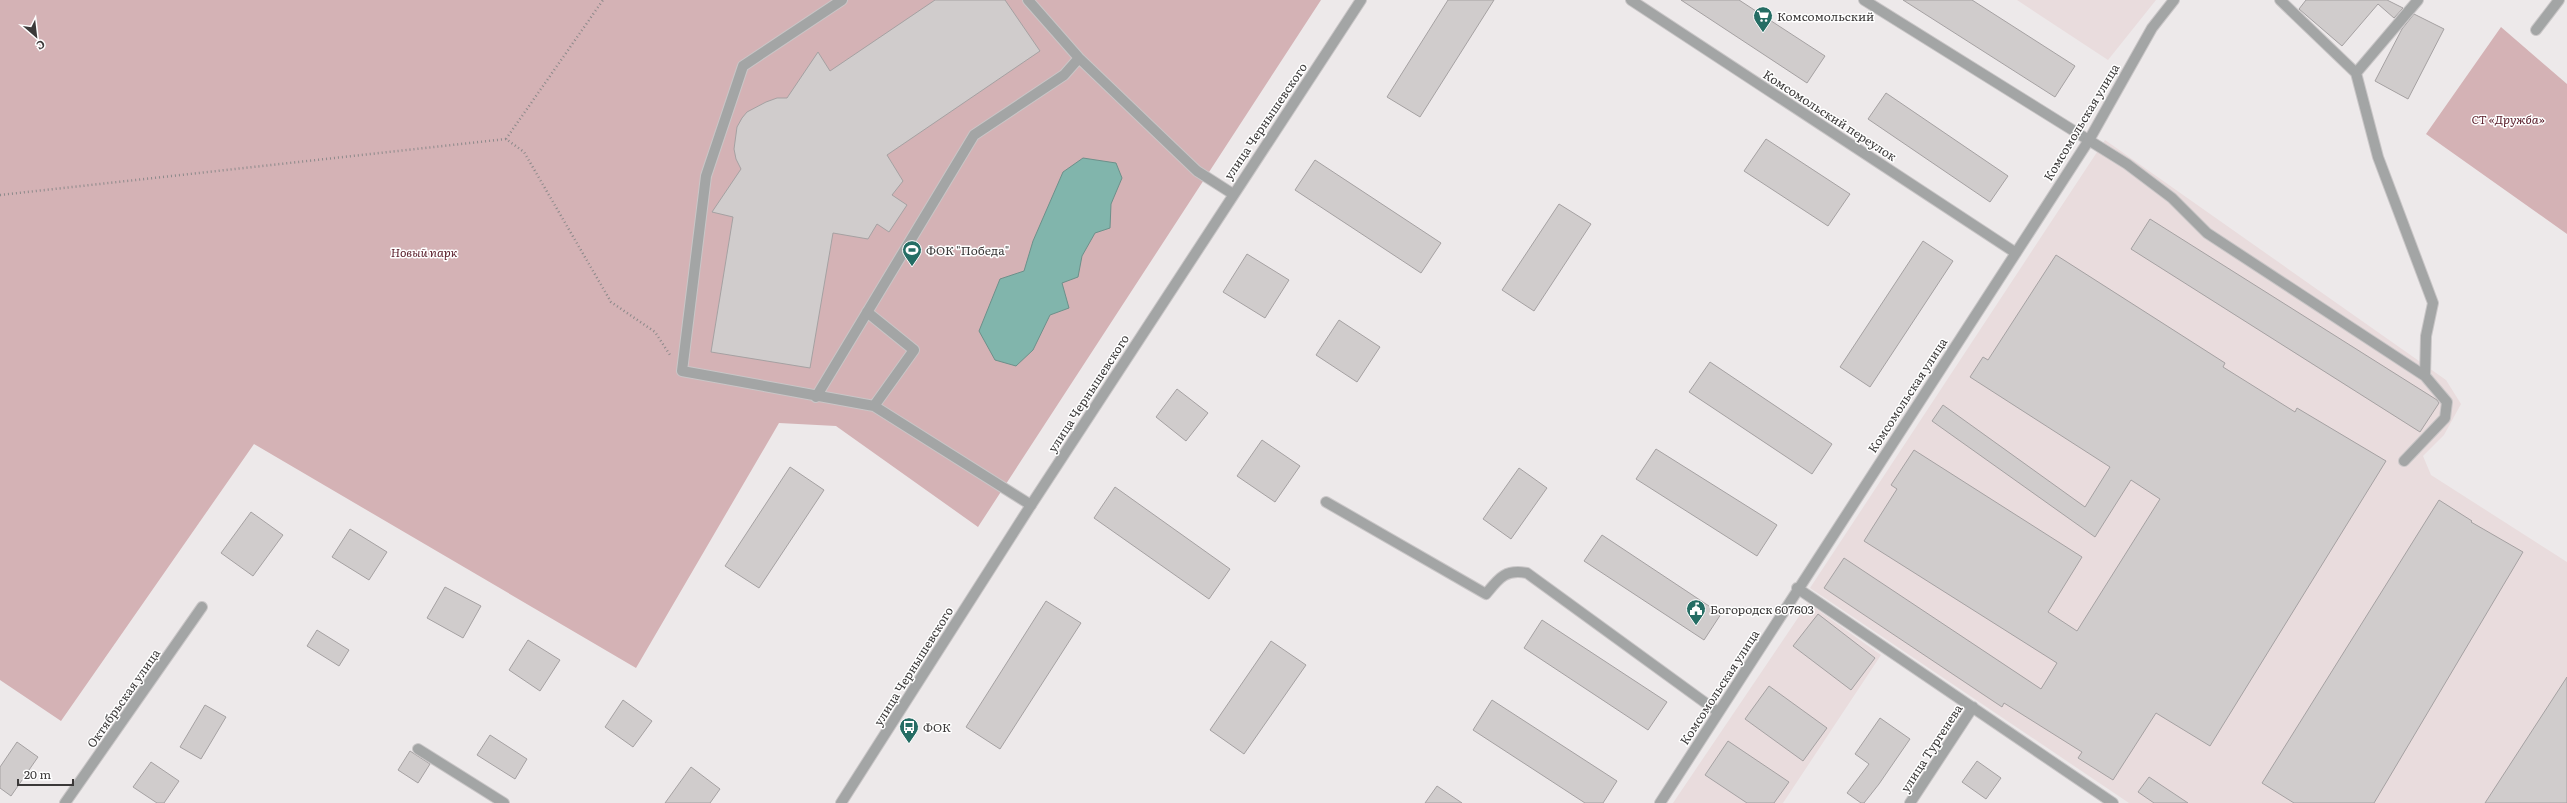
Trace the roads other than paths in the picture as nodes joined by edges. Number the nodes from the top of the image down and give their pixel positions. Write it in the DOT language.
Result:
graph roads {
  1 [pos="842,0"];
  2 [pos="1028,0"];
  3 [pos="1361,0"];
  4 [pos="1631,0"];
  5 [pos="1864,0"];
  6 [pos="2174,0"];
  7 [pos="2280,0"];
  8 [pos="2418,0"];
  9 [pos="2559,0"];
  10 [pos="2536,30"];
  11 [pos="1078,58"];
  12 [pos="2356,72"];
  13 [pos="2089,140"];
  14 [pos="1233,194"];
  15 [pos="2016,253"];
  16 [pos="867,312"];
  17 [pos="2425,376"];
  18 [pos="816,397"];
  19 [pos="874,406"];
  20 [pos="2404,461"];
  21 [pos="1326,502"];
  22 [pos="1031,505"];
  23 [pos="1797,588"];
  24 [pos="202,607"];
  25 [pos="1973,707"];
  26 [pos="1718,712"];
  27 [pos="418,749"];
  28 [pos="65,803"];
  29 [pos="504,803"];
  30 [pos="841,803"];
  31 [pos="1660,803"];
  32 [pos="1910,803"];
  33 [pos="2113,803"];
  1 -- 18 [label="street"];
  2 -- 11 [label="street"];
  3 -- 14 [label="street, улица Чернышевского"];
  4 -- 15 [label="street, Комсомольский переулок"];
  5 -- 13 [label="street"];
  6 -- 13 [label="street, Комсомольская улица"];
  7 -- 12 [label="street"];
  8 -- 12 [label="street"];
  9 -- 10 [label="street"];
  11 -- 14 [label="street"];
  11 -- 16 [label="street"];
  12 -- 17 [label="street"];
  13 -- 15 [label="street, Комсомольская улица"];
  13 -- 17 [label="street"];
  14 -- 22 [label="street, улица Чернышевского"];
  15 -- 23 [label="street, Комсомольская улица"];
  16 -- 18 [label="street"];
  16 -- 19 [label="street"];
  17 -- 20 [label="street"];
  18 -- 19 [label="street"];
  19 -- 22 [label="street"];
  21 -- 26 [label="street"];
  22 -- 30 [label="street, улица Чернышевского"];
  23 -- 25 [label="street"];
  23 -- 26 [label="street, Комсомольская улица"];
  24 -- 28 [label="street, Октябрьская улица"];
  25 -- 32 [label="street, улица Тургенева"];
  25 -- 33 [label="street"];
  26 -- 31 [label="street, Комсомольская улица"];
  27 -- 29 [label="street"];
}
